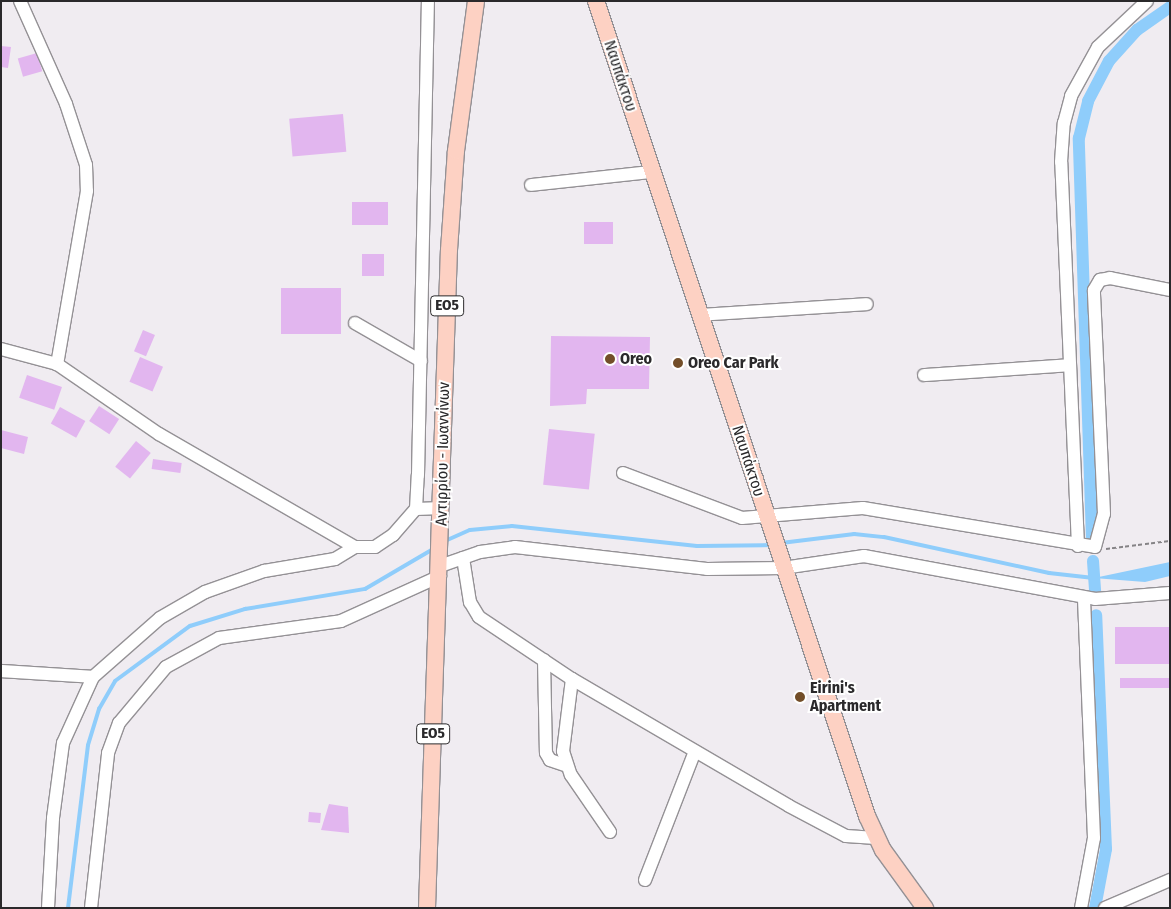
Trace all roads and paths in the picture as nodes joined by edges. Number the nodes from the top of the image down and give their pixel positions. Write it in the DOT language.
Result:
graph roads {
  1 [pos="20,1"];
  2 [pos="428,1"];
  3 [pos="476,1"];
  4 [pos="596,1"];
  5 [pos="1146,1"];
  6 [pos="651,172"];
  7 [pos="532,185"];
  8 [pos="1170,290"];
  9 [pos="867,304"];
  10 [pos="699,314"];
  11 [pos="355,323"];
  12 [pos="1,350"];
  13 [pos="421,362"];
  14 [pos="57,364"];
  15 [pos="1070,366"];
  16 [pos="924,375"];
  17 [pos="623,473"];
  18 [pos="416,509"];
  19 [pos="442,514"];
  20 [pos="769,526"];
  21 [pos="1170,541"];
  22 [pos="1078,546"];
  23 [pos="1094,547"];
  24 [pos="355,548"];
  25 [pos="463,558"];
  26 [pos="782,564"];
  27 [pos="440,567"];
  28 [pos="1170,593"];
  29 [pos="1084,597"];
  30 [pos="544,660"];
  31 [pos="1,671"];
  32 [pos="93,677"];
  33 [pos="572,679"];
  34 [pos="695,751"];
  35 [pos="567,766"];
  36 [pos="610,832"];
  37 [pos="876,838"];
  38 [pos="645,880"];
  39 [pos="1170,880"];
  40 [pos="48,908"];
  41 [pos="91,908"];
  42 [pos="427,908"];
  43 [pos="925,908"];
  44 [pos="1081,908"];
  45 [pos="1105,908"];
  1 -- 14 [label="street"];
  2 -- 13 [label="street"];
  3 -- 19 [label="main road, Αντιρρίου - Ιωαννίνων / ΕΟ5"];
  4 -- 6 [label="main road, Ναυπάκτου"];
  5 -- 15 [label="street"];
  6 -- 7 [label="street"];
  6 -- 10 [label="main road, Ναυπάκτου"];
  8 -- 23 [label="street"];
  9 -- 10 [label="street"];
  10 -- 20 [label="main road, Ναυπάκτου"];
  11 -- 13 [label="street"];
  12 -- 14 [label="street"];
  13 -- 18 [label="street"];
  14 -- 24 [label="street"];
  15 -- 16 [label="street"];
  15 -- 22 [label="street"];
  17 -- 20 [label="street"];
  18 -- 19 [label="street"];
  18 -- 24 [label="street"];
  19 -- 27 [label="main road, Αντιρρίου - Ιωαννίνων / ΕΟ5"];
  20 -- 22 [label="street"];
  20 -- 26 [label="main road, Ναυπάκτου"];
  21 -- 23 [label="path"];
  22 -- 23 [label="street"];
  24 -- 32 [label="street"];
  25 -- 26 [label="street"];
  25 -- 27 [label="street"];
  25 -- 30 [label="street"];
  26 -- 29 [label="street"];
  26 -- 37 [label="main road, Ναυπάκτου"];
  27 -- 41 [label="street"];
  27 -- 42 [label="main road, Αντιρρίου - Ιωαννίνων / ΕΟ5"];
  28 -- 29 [label="street"];
  29 -- 44 [label="street"];
  30 -- 33 [label="street"];
  30 -- 35 [label="street"];
  31 -- 32 [label="street"];
  32 -- 40 [label="street"];
  33 -- 34 [label="street"];
  33 -- 35 [label="street"];
  34 -- 37 [label="street"];
  34 -- 38 [label="street"];
  35 -- 36 [label="street"];
  37 -- 43 [label="main road, Ναυπάκτου"];
  39 -- 45 [label="street"];
}
